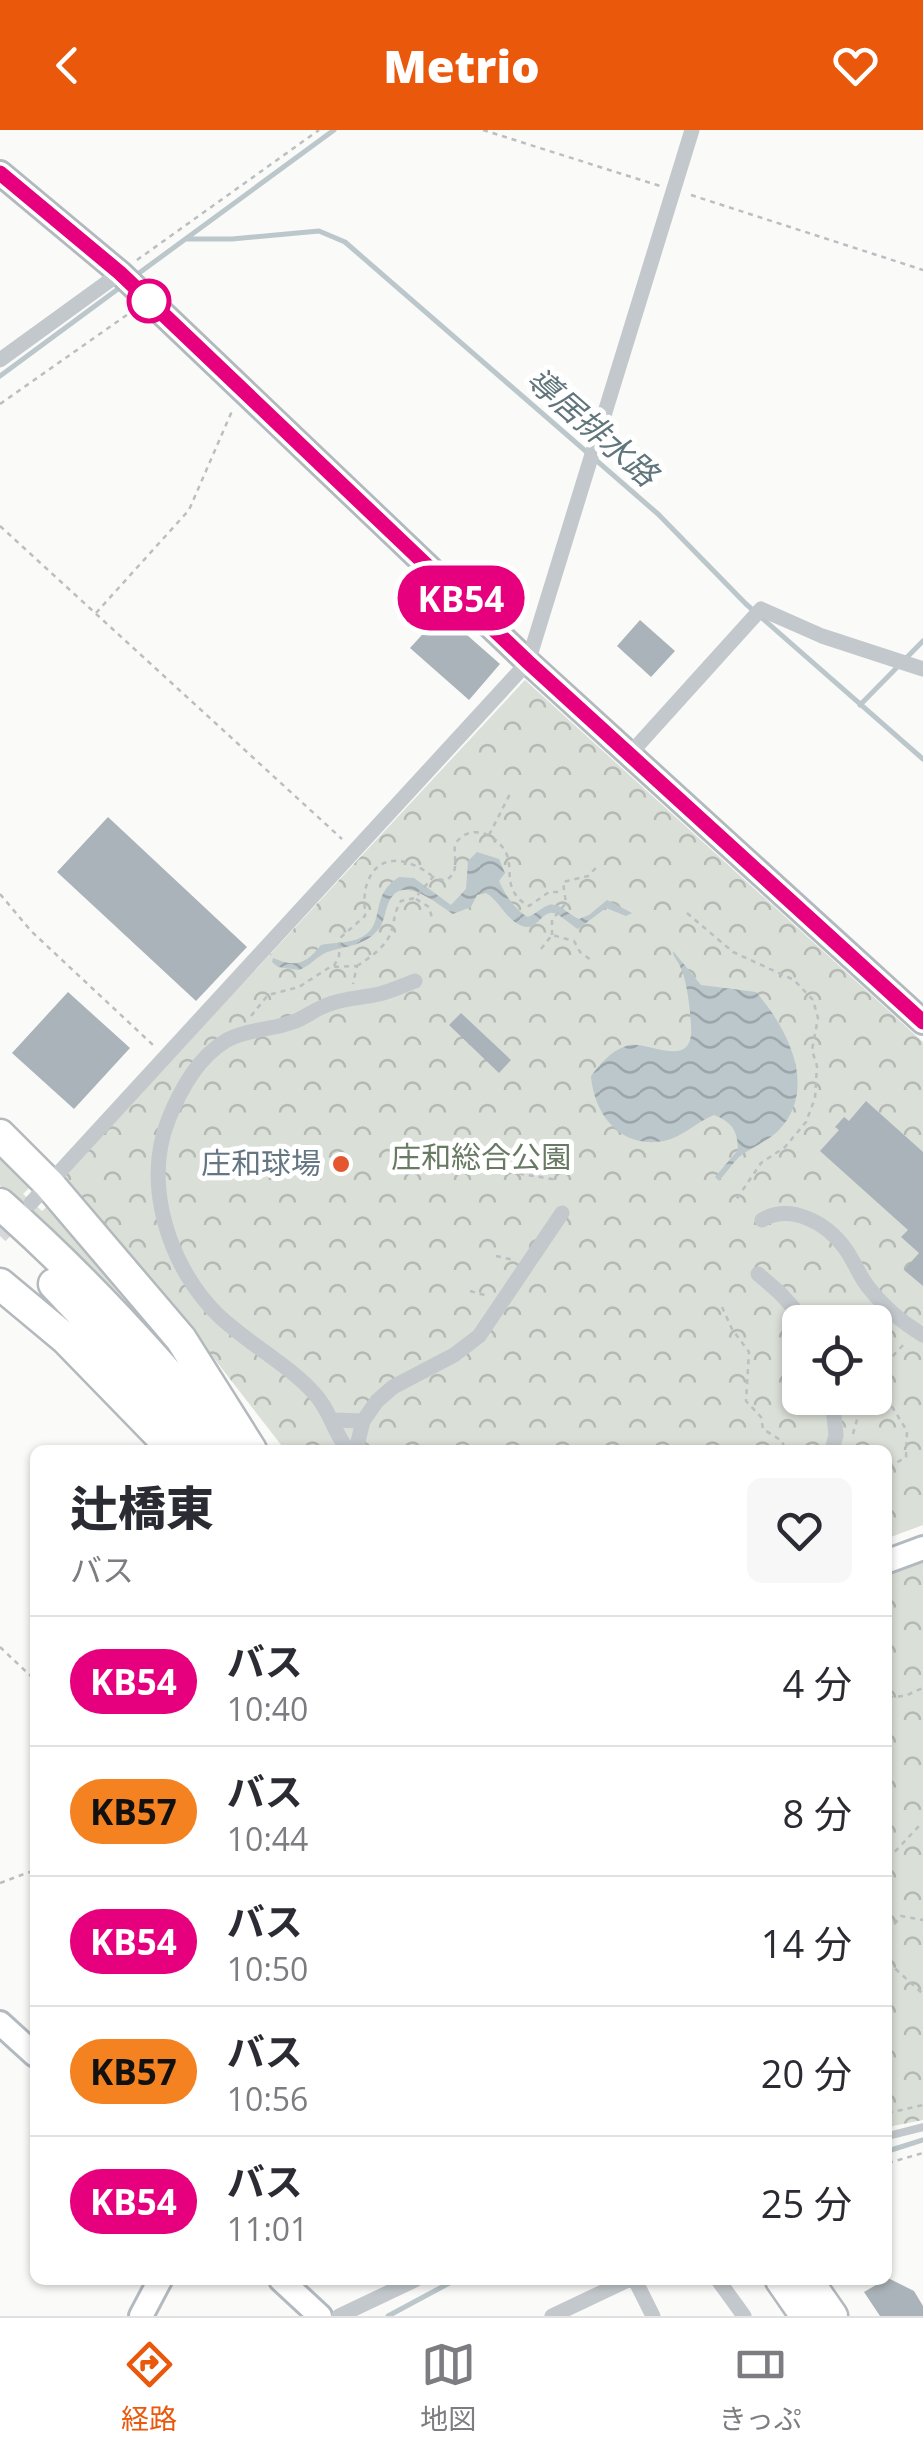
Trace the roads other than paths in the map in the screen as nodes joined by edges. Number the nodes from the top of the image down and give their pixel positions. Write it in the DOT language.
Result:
graph roads {
  1 [pos="692,130"];
  2 [pos="0,173"];
  3 [pos="120,273"];
  4 [pos="0,360"];
  5 [pos="528,662"];
  6 [pos="923,669"];
  7 [pos="629,755"];
  8 [pos="415,980"];
  9 [pos="923,1022"];
  10 [pos="0,1135"];
  11 [pos="40,1194"];
  12 [pos="0,1204"];
  13 [pos="562,1213"];
  14 [pos="762,1220"];
  15 [pos="0,1230"];
  16 [pos="758,1274"];
  17 [pos="0,1284"];
  18 [pos="791,1305"];
  19 [pos="919,1332"];
  20 [pos="834,1415"];
  21 [pos="332,1420"];
  22 [pos="363,1421"];
  23 [pos="169,1445"];
  24 [pos="198,1445"];
  25 [pos="228,1445"];
  26 [pos="248,1445"];
  27 [pos="346,1445"];
  28 [pos="354,1445"];
  29 [pos="833,1445"];
  30 [pos="923,1548"];
  31 [pos="892,1560"];
  32 [pos="0,2023"];
  33 [pos="30,2050"];
  34 [pos="923,2127"];
  35 [pos="892,2135"];
  36 [pos="157,2285"];
  37 [pos="286,2285"];
  38 [pos="405,2285"];
  39 [pos="621,2285"];
  40 [pos="635,2285"];
  41 [pos="722,2285"];
  42 [pos="784,2285"];
  43 [pos="810,2285"];
  44 [pos="141,2316"];
  45 [pos="320,2316"];
  46 [pos="339,2316"];
  47 [pos="552,2316"];
  48 [pos="653,2316"];
  49 [pos="744,2316"];
  50 [pos="806,2316"];
  51 [pos="832,2316"];
  1 -- 5 [label="street"];
  2 -- 3 [label="main road"];
  3 -- 4 [label="street"];
  3 -- 5 [label="main road"];
  5 -- 7 [label="main road"];
  5 -- 11 [label="street"];
  6 -- 7 [label="street"];
  7 -- 9 [label="main road"];
  8 -- 21 [label="street"];
  10 -- 11 [label="highway"];
  11 -- 26 [label="highway"];
  12 -- 25 [label="highway"];
  13 -- 22 [label="street"];
  14 -- 19 [label="street"];
  15 -- 24 [label="highway"];
  16 -- 18 [label="street"];
  17 -- 23 [label="highway"];
  20 -- 29 [label="street"];
  21 -- 22 [label="street"];
  21 -- 27 [label="street"];
  22 -- 28 [label="street"];
  30 -- 31 [label="main road"];
  32 -- 33 [label="main road"];
  34 -- 35 [label="lane"];
  36 -- 44 [label="main road"];
  37 -- 45 [label="main road"];
  38 -- 46 [label="street"];
  39 -- 47 [label="street"];
  40 -- 48 [label="street"];
  41 -- 49 [label="street"];
  42 -- 50 [label="highway"];
  43 -- 51 [label="highway"];
}
